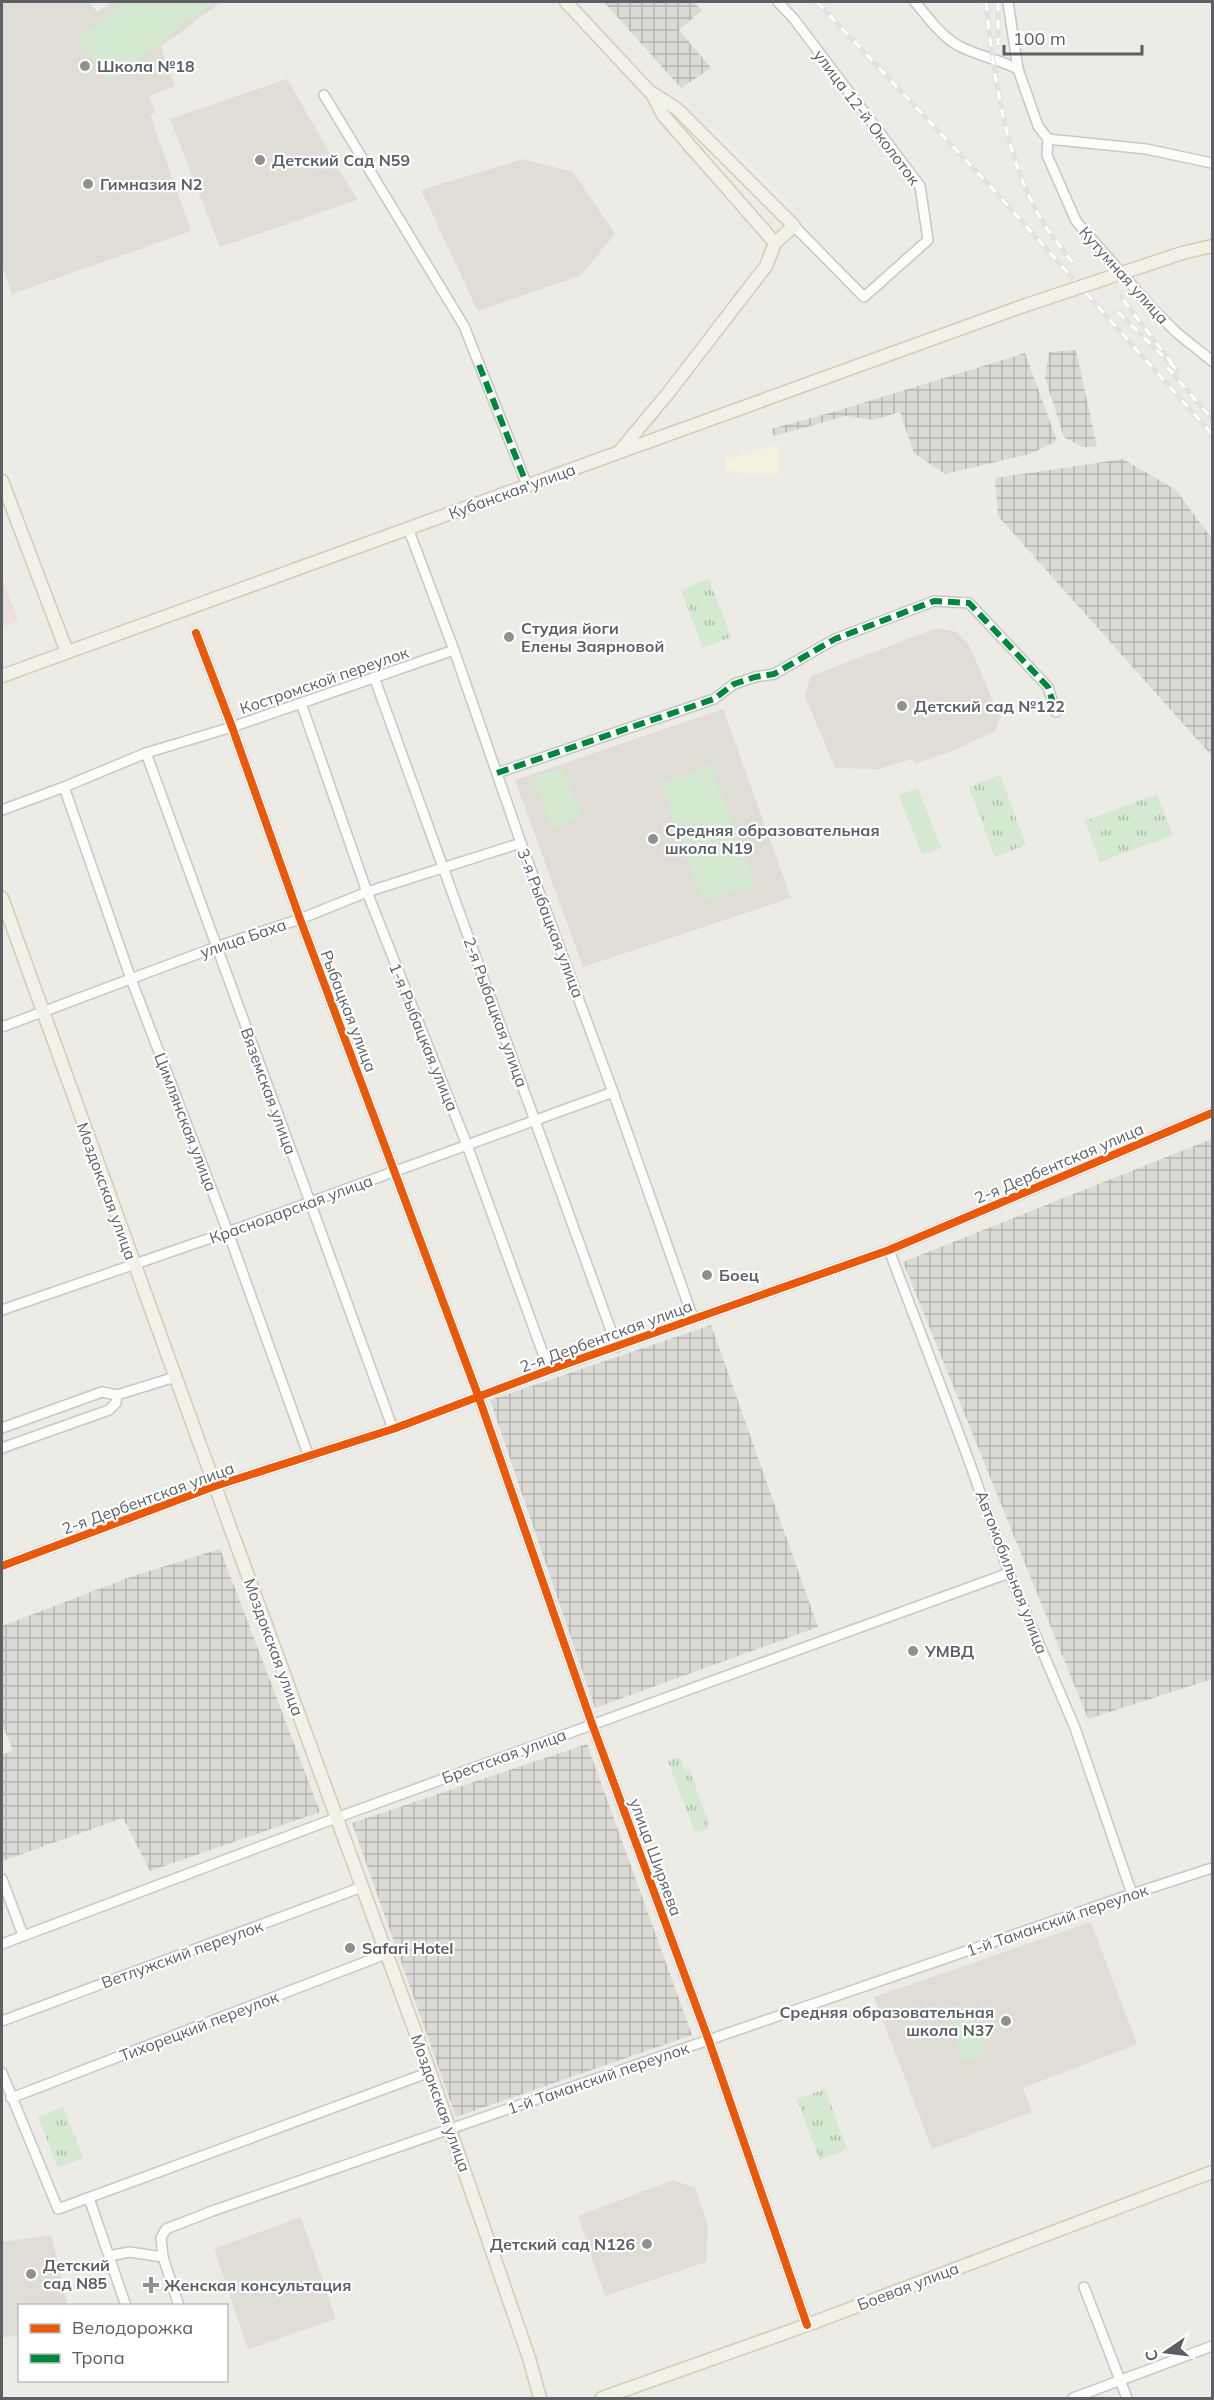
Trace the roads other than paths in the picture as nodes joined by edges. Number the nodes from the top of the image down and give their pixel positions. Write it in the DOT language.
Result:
graph roads {
  1 [pos="566,2"];
  2 [pos="778,2"];
  3 [pos="915,2"];
  4 [pos="1008,2"];
  5 [pos="1018,69"];
  6 [pos="652,93"];
  7 [pos="324,95"];
  8 [pos="1048,140"];
  9 [pos="1212,163"];
  10 [pos="794,226"];
  11 [pos="775,243"];
  12 [pos="1210,247"];
  13 [pos="1212,361"];
  14 [pos="618,453"];
  15 [pos="2,481"];
  16 [pos="527,485"];
  17 [pos="408,528"];
  18 [pos="196,633"];
  19 [pos="453,650"];
  20 [pos="67,652"];
  21 [pos="2,676"];
  22 [pos="374,677"];
  23 [pos="301,703"];
  24 [pos="1056,712"];
  25 [pos="232,727"];
  26 [pos="146,753"];
  27 [pos="497,773"];
  28 [pos="64,787"];
  29 [pos="2,810"];
  30 [pos="520,843"];
  31 [pos="442,866"];
  32 [pos="367,892"];
  33 [pos="2,898"];
  34 [pos="300,919"];
  35 [pos="216,947"];
  36 [pos="131,979"];
  37 [pos="43,1012"];
  38 [pos="2,1027"];
  39 [pos="613,1092"];
  40 [pos="1212,1113"];
  41 [pos="536,1120"];
  42 [pos="467,1145"];
  43 [pos="395,1171"];
  44 [pos="309,1203"];
  45 [pos="228,1232"];
  46 [pos="889,1250"];
  47 [pos="133,1264"];
  48 [pos="2,1310"];
  49 [pos="693,1318"];
  50 [pos="617,1347"];
  51 [pos="549,1370"];
  52 [pos="175,1377"];
  53 [pos="117,1395"];
  54 [pos="479,1398"];
  55 [pos="2,1428"];
  56 [pos="393,1429"];
  57 [pos="2,1448"];
  58 [pos="309,1457"];
  59 [pos="214,1486"];
  60 [pos="2,1566"];
  61 [pos="1009,1573"];
  62 [pos="592,1724"];
  63 [pos="336,1818"];
  64 [pos="1212,1868"];
  65 [pos="2,1879"];
  66 [pos="362,1887"];
  67 [pos="1132,1894"];
  68 [pos="23,1935"];
  69 [pos="2,1944"];
  70 [pos="386,1954"];
  71 [pos="2,2021"];
  72 [pos="709,2041"];
  73 [pos="430,2072"];
  74 [pos="2,2073"];
  75 [pos="11,2098"];
  76 [pos="450,2128"];
  77 [pos="1212,2172"];
  78 [pos="89,2198"];
  79 [pos="109,2256"];
  80 [pos="163,2257"];
  81 [pos="1084,2287"];
  82 [pos="125,2304"];
  83 [pos="178,2304"];
  84 [pos="807,2325"];
  85 [pos="1212,2346"];
  86 [pos="1119,2382"];
  87 [pos="540,2398"];
  88 [pos="602,2398"];
  89 [pos="1073,2398"];
  90 [pos="1127,2398"];
  1 -- 6 [label="main road"];
  2 -- 10 [label="street, улица 12-й Околоток"];
  3 -- 5 [label="street"];
  4 -- 5 [label="street, Кутумная улица"];
  5 -- 8 [label="street, Кутумная улица"];
  6 -- 10 [label="main road"];
  6 -- 11 [label="main road"];
  7 -- 16 [label="street"];
  8 -- 9 [label="street"];
  8 -- 13 [label="street, Кутумная улица"];
  10 -- 11 [label="main road"];
  11 -- 14 [label="main road"];
  12 -- 14 [label="main road, Кубанская улица, bridge"];
  14 -- 16 [label="main road, Кубанская улица"];
  15 -- 20 [label="main road"];
  16 -- 17 [label="main road, Кубанская улица"];
  17 -- 19 [label="street, 3-я Рыбацкая улица"];
  17 -- 20 [label="main road, Кубанская улица"];
  18 -- 25 [label="street, Рыбацкая улица"];
  19 -- 22 [label="street, Костромской переулок"];
  19 -- 27 [label="street, 3-я Рыбацкая улица"];
  20 -- 21 [label="main road, Кубанская улица"];
  22 -- 23 [label="street, Костромской переулок"];
  22 -- 31 [label="street, 2-я Рыбацкая улица"];
  23 -- 25 [label="street, Костромской переулок"];
  23 -- 32 [label="street, 1-я Рыбацкая улица"];
  24 -- 27 [label="street"];
  25 -- 26 [label="street, Костромской переулок"];
  25 -- 34 [label="street, Рыбацкая улица"];
  26 -- 28 [label="street, Костромской переулок"];
  26 -- 35 [label="street, Вяземская улица"];
  27 -- 30 [label="street, 3-я Рыбацкая улица"];
  28 -- 29 [label="street, Костромской переулок"];
  28 -- 36 [label="street, Цимлянская улица"];
  30 -- 31 [label="street, улица Баха"];
  30 -- 39 [label="street, 3-я Рыбацкая улица"];
  31 -- 32 [label="street, улица Баха"];
  31 -- 41 [label="street, 2-я Рыбацкая улица"];
  32 -- 34 [label="street, улица Баха"];
  32 -- 42 [label="street, 1-я Рыбацкая улица"];
  33 -- 37 [label="main road, Моздокская улица"];
  34 -- 35 [label="street, улица Баха"];
  34 -- 43 [label="street, Рыбацкая улица"];
  35 -- 36 [label="street, улица Баха"];
  35 -- 44 [label="street, Вяземская улица"];
  36 -- 37 [label="street, улица Баха"];
  36 -- 45 [label="street, Цимлянская улица"];
  37 -- 38 [label="street, улица Баха"];
  37 -- 47 [label="main road, Моздокская улица"];
  39 -- 41 [label="street, Краснодарская улица"];
  39 -- 49 [label="street, 3-я Рыбацкая улица"];
  40 -- 46 [label="street, 2-я Дербентская улица"];
  41 -- 42 [label="street, Краснодарская улица"];
  41 -- 50 [label="street, 2-я Рыбацкая улица"];
  42 -- 43 [label="street, Краснодарская улица"];
  42 -- 51 [label="street, 1-я Рыбацкая улица"];
  43 -- 44 [label="street, Краснодарская улица"];
  43 -- 54 [label="street, Рыбацкая улица"];
  44 -- 45 [label="street, Краснодарская улица"];
  44 -- 56 [label="street, Вяземская улица"];
  45 -- 47 [label="street, Краснодарская улица"];
  45 -- 58 [label="street, Цимлянская улица"];
  46 -- 49 [label="street, 2-я Дербентская улица"];
  46 -- 61 [label="street, Автомобильная улица"];
  47 -- 48 [label="street, Краснодарская улица"];
  47 -- 52 [label="main road, Моздокская улица"];
  49 -- 50 [label="street, 2-я Дербентская улица"];
  50 -- 51 [label="street, 2-я Дербентская улица"];
  51 -- 54 [label="street, 2-я Дербентская улица"];
  52 -- 53 [label="street"];
  52 -- 59 [label="main road, Моздокская улица"];
  53 -- 55 [label="street"];
  53 -- 57 [label="street"];
  54 -- 56 [label="street, 2-я Дербентская улица"];
  54 -- 62 [label="street, улица Ширяева"];
  56 -- 58 [label="street, 2-я Дербентская улица"];
  58 -- 59 [label="street, 2-я Дербентская улица"];
  59 -- 60 [label="street, 2-я Дербентская улица"];
  59 -- 63 [label="main road, Моздокская улица"];
  61 -- 62 [label="street, Брестская улица"];
  61 -- 67 [label="street, Автомобильная улица"];
  62 -- 63 [label="street, Брестская улица"];
  62 -- 72 [label="street, улица Ширяева"];
  63 -- 66 [label="main road, Моздокская улица"];
  63 -- 68 [label="street, Брестская улица"];
  64 -- 67 [label="street, 1-й Таманский переулок"];
  65 -- 68 [label="street"];
  66 -- 70 [label="main road, Моздокская улица"];
  66 -- 71 [label="street, Ветлужский переулок"];
  67 -- 72 [label="street, 1-й Таманский переулок"];
  68 -- 69 [label="street, Брестская улица"];
  70 -- 73 [label="main road, Моздокская улица"];
  70 -- 75 [label="street, Тихорецкий переулок"];
  72 -- 76 [label="street, 1-й Таманский переулок"];
  72 -- 84 [label="street, улица Ширяева"];
  73 -- 76 [label="main road, Моздокская улица"];
  73 -- 78 [label="street"];
  74 -- 75 [label="street"];
  75 -- 78 [label="street"];
  76 -- 80 [label="street, 1-й Таманский переулок"];
  76 -- 87 [label="main road, Моздокская улица"];
  77 -- 84 [label="main road, Боевая улица"];
  78 -- 79 [label="street"];
  79 -- 80 [label="street"];
  79 -- 82 [label="street"];
  80 -- 83 [label="street"];
  81 -- 86 [label="street"];
  84 -- 88 [label="main road, Боевая улица"];
  85 -- 86 [label="street"];
  86 -- 89 [label="street"];
  86 -- 90 [label="street"];
}
